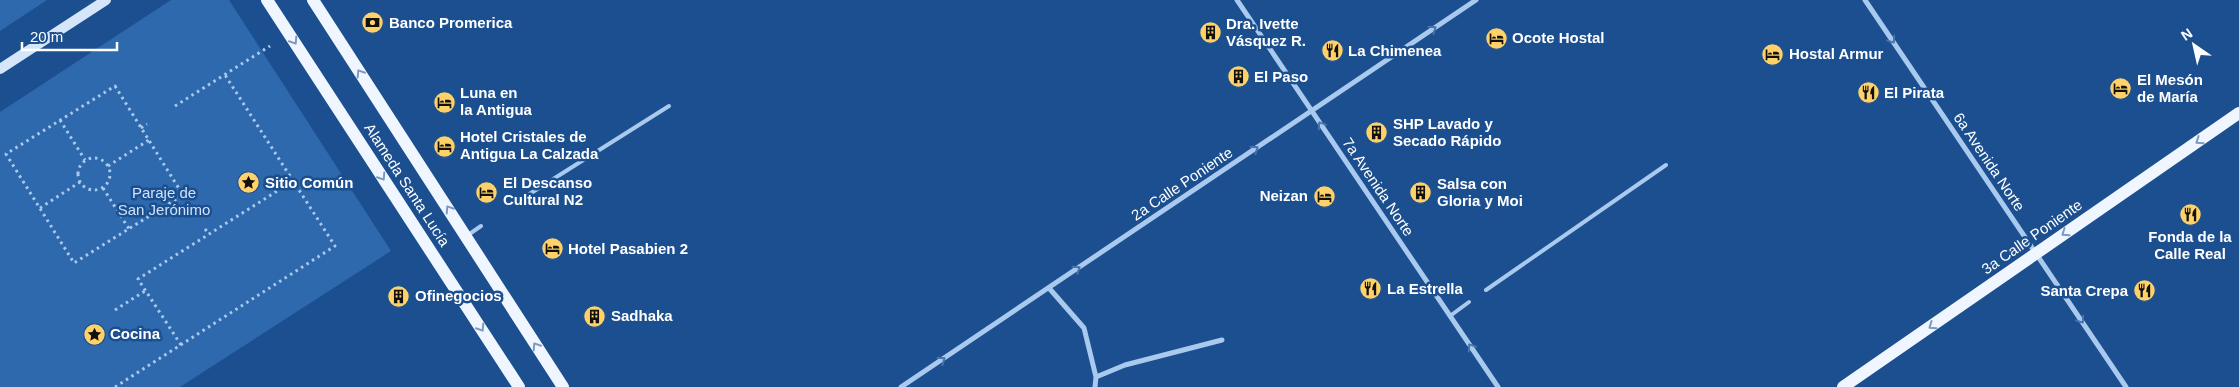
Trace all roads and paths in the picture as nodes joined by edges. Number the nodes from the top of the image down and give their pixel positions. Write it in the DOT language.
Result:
graph roads {
  1 [pos="106,0"];
  2 [pos="267,0"];
  3 [pos="314,0"];
  4 [pos="1237,0"];
  5 [pos="1476,0"];
  6 [pos="1865,0"];
  7 [pos="289,34"];
  8 [pos="0,69"];
  9 [pos="225,75"];
  10 [pos="175,106"];
  11 [pos="669,106"];
  12 [pos="1312,112"];
  13 [pos="2239,113"];
  14 [pos="60,120"];
  15 [pos="147,124"];
  16 [pos="141,128"];
  17 [pos="149,140"];
  18 [pos="86,160"];
  19 [pos="1666,164"];
  20 [pos="108,166"];
  21 [pos="293,181"];
  22 [pos="80,182"];
  23 [pos="103,188"];
  24 [pos="520,200"];
  25 [pos="40,208"];
  26 [pos="481,226"];
  27 [pos="129,229"];
  28 [pos="206,229"];
  29 [pos="209,234"];
  30 [pos="466,236"];
  31 [pos="2036,254"];
  32 [pos="1049,288"];
  33 [pos="1486,290"];
  34 [pos="145,291"];
  35 [pos="1469,302"];
  36 [pos="115,310"];
  37 [pos="1450,316"];
  38 [pos="1222,340"];
  39 [pos="180,345"];
  40 [pos="1096,377"];
  41 [pos="115,387"];
  42 [pos="519,387"];
  43 [pos="563,387"];
  44 [pos="902,387"];
  45 [pos="1094,387"];
  46 [pos="1498,387"];
  47 [pos="1843,387"];
  48 [pos="2126,387"];
  1 -- 8 [label="street"];
  2 -- 7 [label="main road, Alameda Santa Lucía"];
  30 -- 3 [label="main road, Alameda Santa Lucía, one-way"];
  4 -- 12 [label="street, 7a Avenida Norte"];
  12 -- 5 [label="street, 2a Calle Poniente, one-way"];
  6 -- 31 [label="street, 6a Avenida Norte, one-way"];
  7 -- 9 [label="path"];
  7 -- 42 [label="main road, Alameda Santa Lucía, one-way"];
  9 -- 10 [label="path"];
  9 -- 21 [label="path"];
  11 -- 24 [label="lane"];
  32 -- 12 [label="street, 2a Calle Poniente, one-way"];
  37 -- 12 [label="street, 7a Avenida Norte, one-way"];
  13 -- 31 [label="main road, 3a Calle Poniente, one-way"];
  14 -- 16 [label="path"];
  14 -- 18 [label="path"];
  14 -- 25 [label="path"];
  15 -- 16 [label="path"];
  16 -- 17 [label="path"];
  17 -- 20 [label="path"];
  17 -- 27 [label="path"];
  18 -- 20 [label="path"];
  18 -- 22 [label="path"];
  19 -- 33 [label="lane"];
  20 -- 23 [label="path"];
  21 -- 29 [label="path"];
  21 -- 39 [label="path"];
  22 -- 23 [label="path"];
  22 -- 25 [label="path"];
  23 -- 27 [label="path"];
  25 -- 27 [label="path"];
  26 -- 30 [label="lane"];
  28 -- 29 [label="path"];
  29 -- 34 [label="path"];
  43 -- 30 [label="main road, Alameda Santa Lucía, one-way"];
  31 -- 47 [label="main road, 3a Calle Poniente, one-way"];
  31 -- 48 [label="street, 6a Avenida Norte, one-way"];
  32 -- 40 [label="street"];
  44 -- 32 [label="street, 2a Calle Poniente, one-way"];
  34 -- 36 [label="path"];
  34 -- 39 [label="path"];
  35 -- 37 [label="lane"];
  46 -- 37 [label="street, 7a Avenida Norte, one-way"];
  38 -- 40 [label="street"];
  39 -- 41 [label="path"];
  40 -- 45 [label="street"];
}
